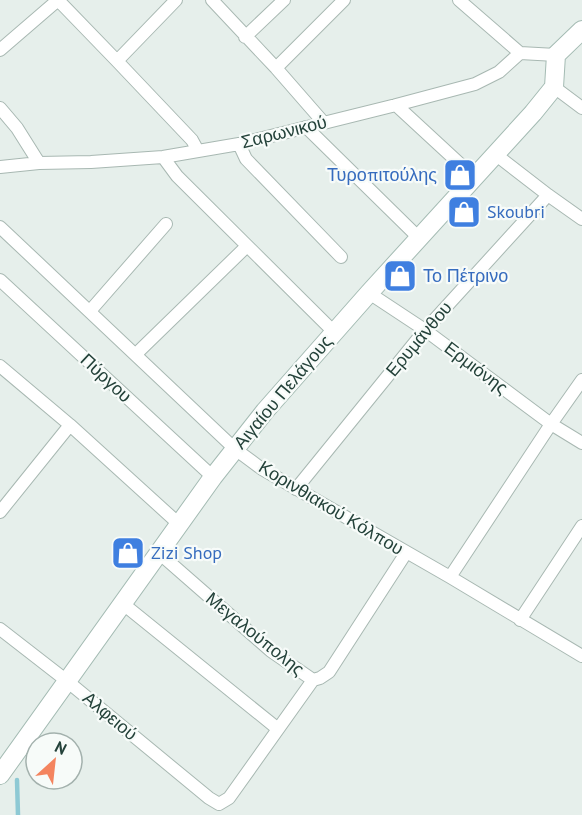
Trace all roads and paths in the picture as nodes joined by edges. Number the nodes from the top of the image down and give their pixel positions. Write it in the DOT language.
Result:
graph roads {
  1 [pos="58,0"];
  2 [pos="176,0"];
  3 [pos="212,0"];
  4 [pos="284,0"];
  5 [pos="344,0"];
  6 [pos="459,0"];
  7 [pos="582,30"];
  8 [pos="245,37"];
  9 [pos="0,50"];
  10 [pos="520,53"];
  11 [pos="556,55"];
  12 [pos="117,61"];
  13 [pos="276,68"];
  14 [pos="554,87"];
  15 [pos="396,105"];
  16 [pos="0,108"];
  17 [pos="582,108"];
  18 [pos="324,123"];
  19 [pos="306,127"];
  20 [pos="239,144"];
  21 [pos="198,151"];
  22 [pos="495,154"];
  23 [pos="163,158"];
  24 [pos="39,163"];
  25 [pos="0,167"];
  26 [pos="474,177"];
  27 [pos="548,195"];
  28 [pos="582,219"];
  29 [pos="166,224"];
  30 [pos="0,226"];
  31 [pos="419,238"];
  32 [pos="247,246"];
  33 [pos="341,256"];
  34 [pos="0,280"];
  35 [pos="369,293"];
  36 [pos="90,311"];
  37 [pos="425,330"];
  38 [pos="334,332"];
  39 [pos="136,354"];
  40 [pos="0,366"];
  41 [pos="582,380"];
  42 [pos="551,424"];
  43 [pos="70,425"];
  44 [pos="582,443"];
  45 [pos="235,449"];
  46 [pos="213,477"];
  47 [pos="296,489"];
  48 [pos="0,512"];
  49 [pos="179,524"];
  50 [pos="582,526"];
  51 [pos="159,553"];
  52 [pos="406,553"];
  53 [pos="450,577"];
  54 [pos="122,603"];
  55 [pos="520,620"];
  56 [pos="0,629"];
  57 [pos="582,656"];
  58 [pos="313,680"];
  59 [pos="68,681"];
  60 [pos="278,729"];
  61 [pos="0,775"];
  1 -- 9 [label="street"];
  1 -- 12 [label="street"];
  2 -- 12 [label="street"];
  3 -- 8 [label="street"];
  4 -- 8 [label="street"];
  5 -- 13 [label="street"];
  6 -- 10 [label="street"];
  7 -- 11 [label="main road"];
  8 -- 13 [label="street"];
  10 -- 11 [label="street"];
  10 -- 15 [label="street, Σαρωνικού"];
  11 -- 14 [label="main road"];
  12 -- 21 [label="street"];
  13 -- 18 [label="street"];
  14 -- 17 [label="street"];
  14 -- 22 [label="main road, Αιγαίου Πελάγους"];
  15 -- 18 [label="street, Σαρωνικού"];
  15 -- 26 [label="street"];
  16 -- 24 [label="street"];
  18 -- 19 [label="street, Σαρωνικού"];
  19 -- 20 [label="street, Σαρωνικού"];
  19 -- 31 [label="street"];
  20 -- 21 [label="street, Σαρωνικού"];
  20 -- 33 [label="street"];
  21 -- 23 [label="street, Σαρωνικού"];
  22 -- 26 [label="main road, Αιγαίου Πελάγους"];
  22 -- 27 [label="street"];
  23 -- 24 [label="street, Σαρωνικού"];
  23 -- 32 [label="street"];
  24 -- 25 [label="street, Σαρωνικού"];
  26 -- 31 [label="main road, Αιγαίου Πελάγους"];
  27 -- 28 [label="street"];
  27 -- 37 [label="street, Ερυμάνθου"];
  29 -- 36 [label="street"];
  30 -- 36 [label="street, Κορινθιακού Κόλπου"];
  31 -- 35 [label="main road, Αιγαίου Πελάγους"];
  32 -- 38 [label="street"];
  32 -- 39 [label="street"];
  34 -- 46 [label="street, Πύργου"];
  35 -- 37 [label="street, Ερμιόνης"];
  35 -- 38 [label="main road, Αιγαίου Πελάγους"];
  36 -- 39 [label="street, Κορινθιακού Κόλπου"];
  37 -- 42 [label="street, Ερμιόνης"];
  37 -- 47 [label="street, Ερυμάνθου"];
  38 -- 45 [label="main road, Αιγαίου Πελάγους"];
  39 -- 45 [label="street, Κορινθιακού Κόλπου"];
  40 -- 43 [label="street"];
  41 -- 42 [label="street"];
  42 -- 44 [label="street, Ερμιόνης"];
  42 -- 53 [label="street"];
  43 -- 48 [label="street"];
  43 -- 49 [label="street"];
  45 -- 46 [label="main road, Αιγαίου Πελάγους"];
  45 -- 47 [label="street, Κορινθιακού Κόλπου"];
  46 -- 49 [label="main road, Αιγαίου Πελάγους"];
  47 -- 52 [label="street, Κορινθιακού Κόλπου"];
  49 -- 51 [label="main road, Αιγαίου Πελάγους"];
  50 -- 55 [label="street"];
  51 -- 54 [label="main road, Αιγαίου Πελάγους"];
  51 -- 58 [label="street, Μεγαλούπολης"];
  52 -- 53 [label="street, Κορινθιακού Κόλπου"];
  52 -- 58 [label="street, Μεγαλούπολης"];
  53 -- 55 [label="street, Κορινθιακού Κόλπου"];
  54 -- 59 [label="main road, Αιγαίου Πελάγους"];
  54 -- 60 [label="street"];
  55 -- 57 [label="street, Κορινθιακού Κόλπου"];
  56 -- 59 [label="street, Αλφειού"];
  58 -- 60 [label="street"];
  59 -- 60 [label="street, Αλφειού"];
  59 -- 61 [label="main road, Αιγαίου Πελάγους"];
}
